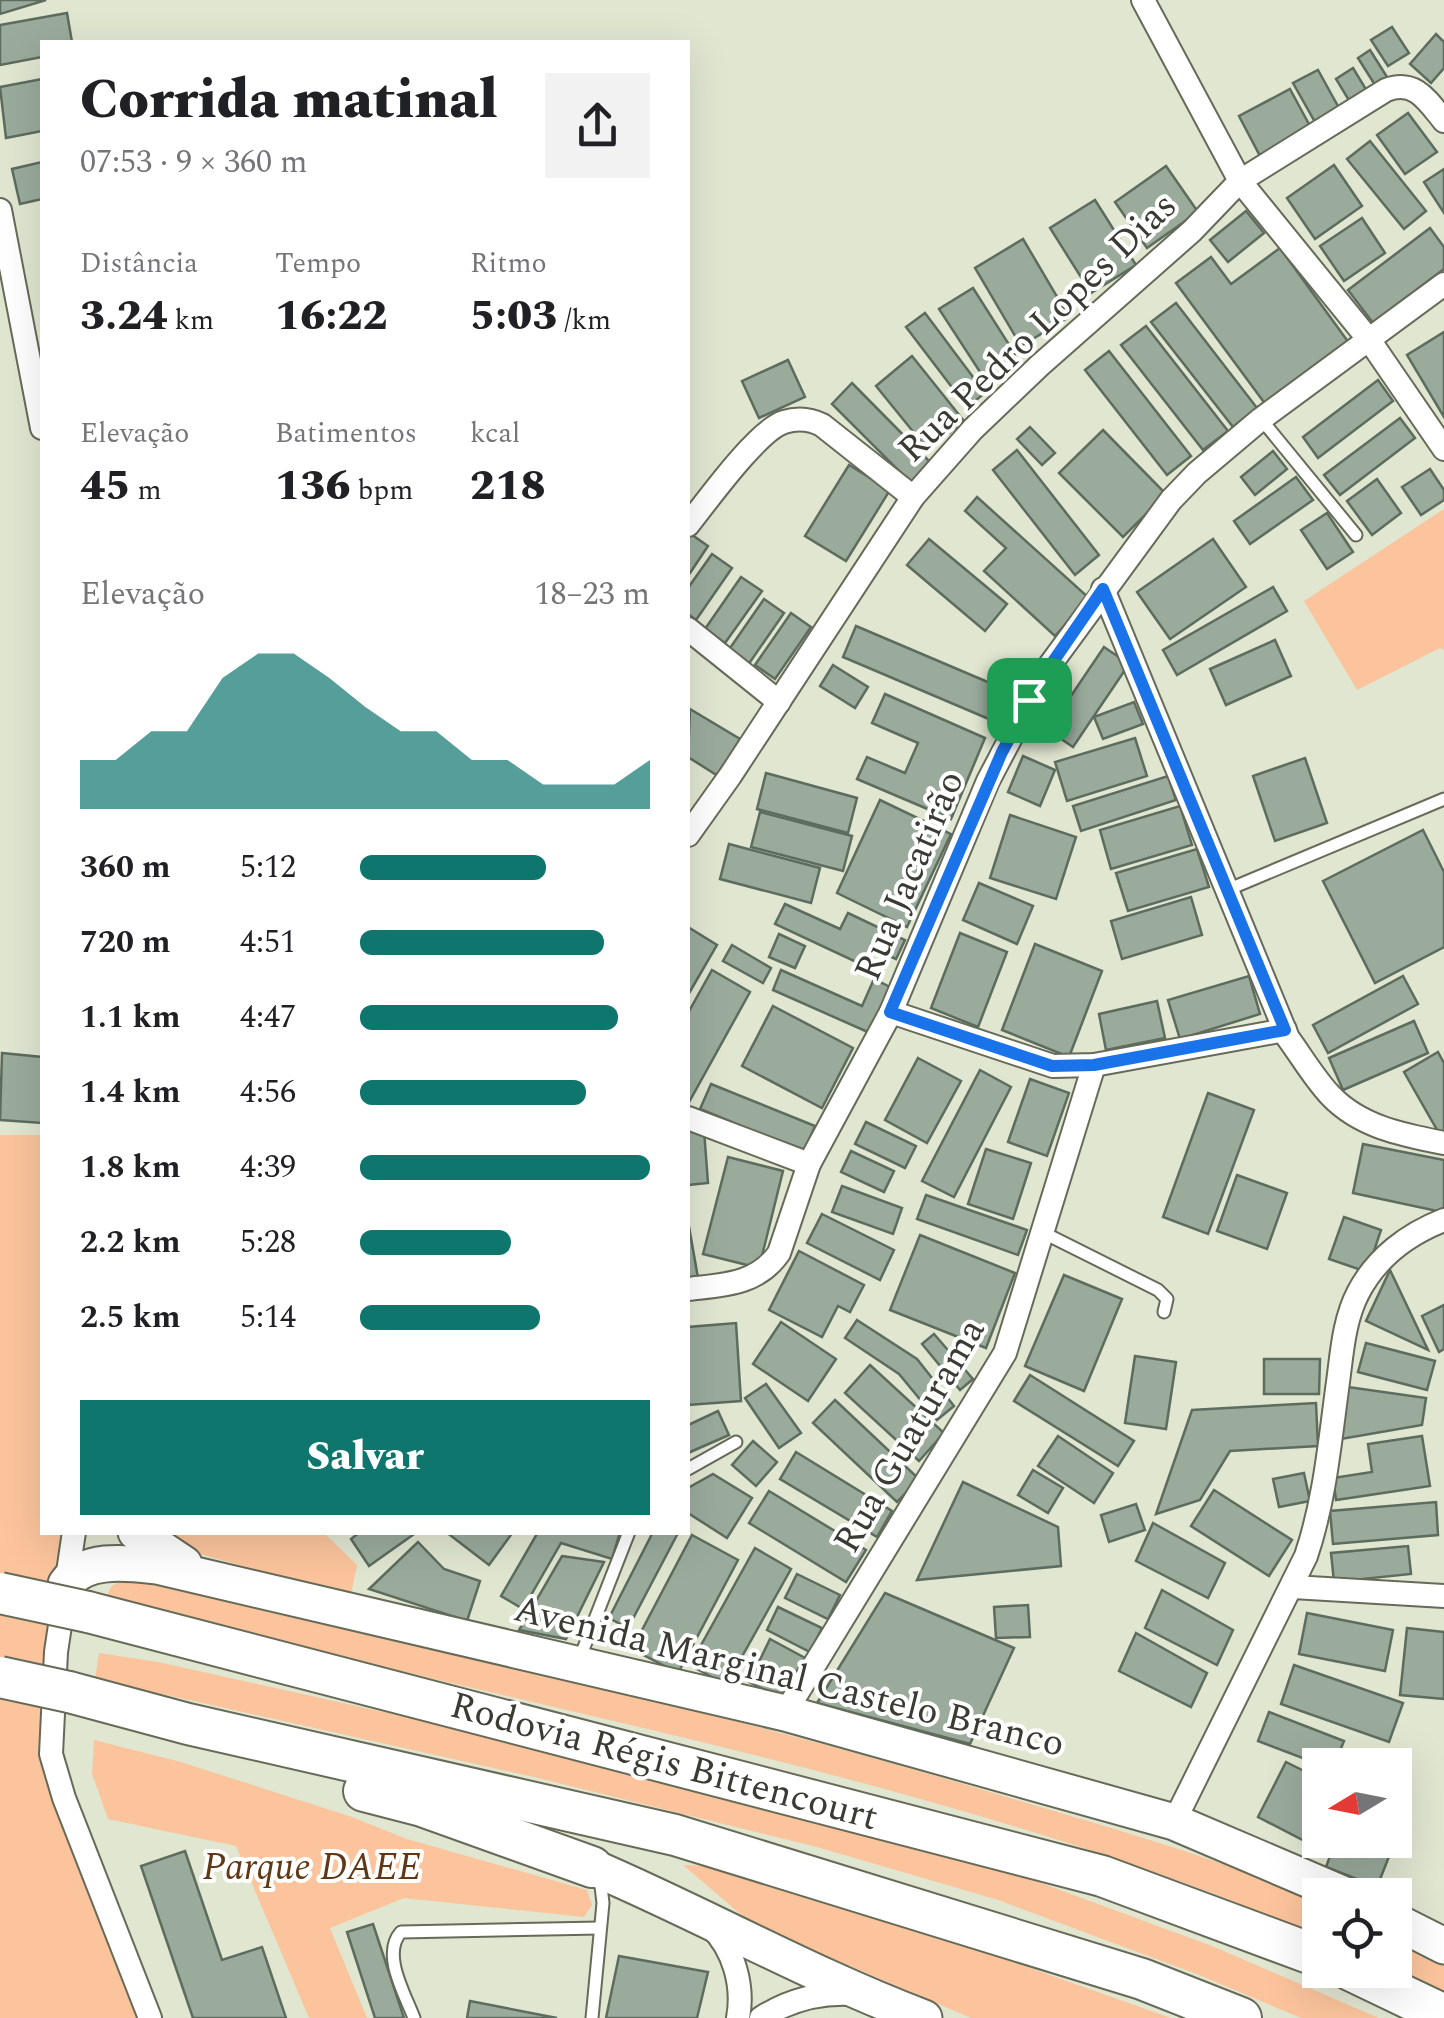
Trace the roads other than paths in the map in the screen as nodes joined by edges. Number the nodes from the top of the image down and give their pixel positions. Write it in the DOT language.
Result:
graph roads {
  1 [pos="1143,0"];
  2 [pos="1444,121"];
  3 [pos="1240,181"];
  4 [pos="0,210"];
  5 [pos="1444,284"];
  6 [pos="1370,341"];
  7 [pos="40,418"];
  8 [pos="1261,419"];
  9 [pos="1444,449"];
  10 [pos="913,497"];
  11 [pos="690,523"];
  12 [pos="1356,535"];
  13 [pos="1103,589"];
  14 [pos="690,631"];
  15 [pos="779,702"];
  16 [pos="1444,799"];
  17 [pos="690,832"];
  18 [pos="1227,890"];
  19 [pos="890,1012"];
  20 [pos="1285,1030"];
  21 [pos="1094,1065"];
  22 [pos="690,1119"];
  23 [pos="1444,1143"];
  24 [pos="810,1164"];
  25 [pos="1444,1220"];
  26 [pos="1044,1233"];
  27 [pos="690,1288"];
  28 [pos="1164,1312"];
  29 [pos="736,1442"];
  30 [pos="690,1468"];
  31 [pos="74,1535"];
  32 [pos="141,1535"];
  33 [pos="627,1535"];
  34 [pos="202,1575"];
  35 [pos="1292,1587"];
  36 [pos="0,1593"];
  37 [pos="1444,1596"];
  38 [pos="77,1598"];
  39 [pos="577,1664"];
  40 [pos="0,1677"];
  41 [pos="786,1713"];
  42 [pos="188,1724"];
  43 [pos="1174,1822"];
  44 [pos="592,1867"];
  45 [pos="1305,1878"];
  46 [pos="684,1906"];
  47 [pos="600,1928"];
  48 [pos="1412,1929"];
  49 [pos="1444,1946"];
  50 [pos="1302,1950"];
  51 [pos="1388,1988"];
  52 [pos="861,1994"];
  53 [pos="1444,2015"];
  54 [pos="748,2016"];
  55 [pos="150,2018"];
  56 [pos="414,2018"];
  57 [pos="592,2018"];
  58 [pos="924,2018"];
  59 [pos="1241,2018"];
  1 -- 3 [label="street"];
  2 -- 3 [label="street, Rua Pedro Lopes Dias"];
  3 -- 6 [label="street"];
  3 -- 10 [label="street, Rua Pedro Lopes Dias"];
  4 -- 7 [label="street"];
  5 -- 6 [label="street, Rua Jacatirão"];
  6 -- 8 [label="street, Rua Jacatirão"];
  6 -- 9 [label="street"];
  8 -- 12 [label="lane"];
  8 -- 13 [label="street, Rua Jacatirão"];
  10 -- 11 [label="street"];
  10 -- 15 [label="street, Rua Pedro Lopes Dias"];
  13 -- 18 [label="street"];
  13 -- 19 [label="street, Rua Jacatirão"];
  14 -- 15 [label="street"];
  15 -- 17 [label="street, Rua Pedro Lopes Dias"];
  16 -- 18 [label="lane"];
  18 -- 20 [label="street"];
  19 -- 21 [label="street"];
  19 -- 24 [label="street, Rua Jacatirão"];
  20 -- 21 [label="street"];
  20 -- 23 [label="street"];
  21 -- 26 [label="street, Rua Guaturama"];
  22 -- 24 [label="street"];
  24 -- 27 [label="street, Rua Jacatirão"];
  25 -- 35 [label="street"];
  26 -- 28 [label="lane"];
  26 -- 41 [label="street, Rua Guaturama"];
  29 -- 30 [label="lane"];
  31 -- 38 [label="street"];
  32 -- 34 [label="main road, Avenida Marginal Castelo Branco"];
  33 -- 39 [label="lane"];
  34 -- 38 [label="main road, Avenida Marginal Castelo Branco"];
  34 -- 39 [label="main road, Avenida Marginal Castelo Branco"];
  35 -- 37 [label="street"];
  35 -- 43 [label="street"];
  36 -- 38 [label="highway, Rodovia Régis Bittencourt, bridge"];
  38 -- 50 [label="highway, Rodovia Régis Bittencourt"];
  38 -- 55 [label="street"];
  39 -- 41 [label="main road, Avenida Marginal Castelo Branco"];
  40 -- 42 [label="highway, Rodovia Régis Bittencourt, bridge"];
  41 -- 43 [label="main road, Avenida Marginal Castelo Branco"];
  42 -- 44 [label="highway"];
  42 -- 59 [label="highway, Rodovia Régis Bittencourt"];
  43 -- 45 [label="main road, Avenida Marginal Castelo Branco"];
  44 -- 46 [label="main road"];
  44 -- 47 [label="lane"];
  46 -- 52 [label="main road"];
  46 -- 54 [label="street"];
  47 -- 56 [label="lane"];
  47 -- 57 [label="lane"];
  48 -- 49 [label="main road"];
  51 -- 53 [label="highway"];
  52 -- 54 [label="street"];
  52 -- 58 [label="main road"];
}
